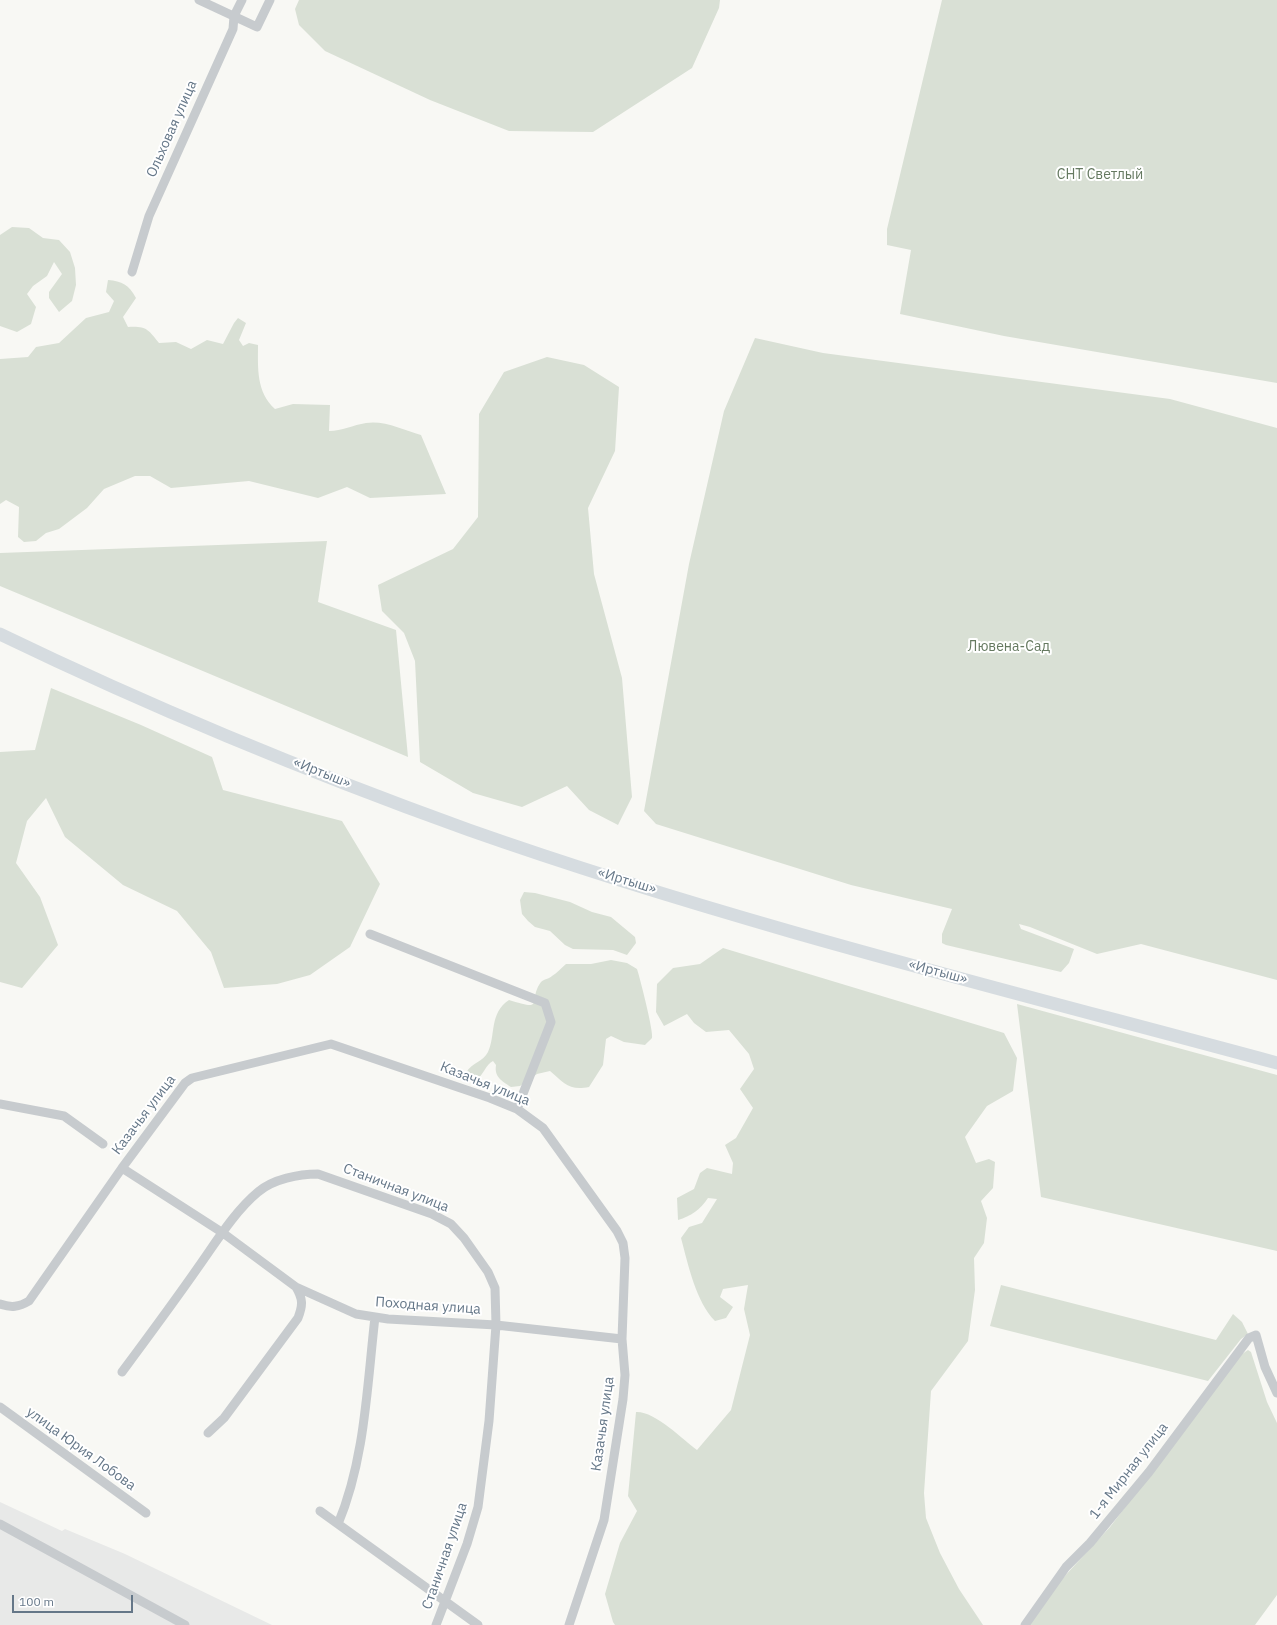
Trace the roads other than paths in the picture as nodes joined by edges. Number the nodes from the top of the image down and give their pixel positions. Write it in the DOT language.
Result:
graph roads {
  1 [pos="200,0"];
  2 [pos="242,0"];
  3 [pos="270,0"];
  4 [pos="234,16"];
  5 [pos="132,272"];
  6 [pos="0,634"];
  7 [pos="370,934"];
  8 [pos="1277,1063"];
  9 [pos="0,1104"];
  10 [pos="517,1109"];
  11 [pos="103,1144"];
  12 [pos="122,1168"];
  13 [pos="223,1233"];
  14 [pos="296,1287"];
  15 [pos="0,1304"];
  16 [pos="374,1317"];
  17 [pos="496,1325"];
  18 [pos="622,1339"];
  19 [pos="122,1372"];
  20 [pos="1277,1393"];
  21 [pos="0,1407"];
  22 [pos="208,1433"];
  23 [pos="320,1511"];
  24 [pos="146,1513"];
  25 [pos="0,1524"];
  26 [pos="338,1524"];
  27 [pos="444,1601"];
  28 [pos="185,1625"];
  29 [pos="436,1625"];
  30 [pos="478,1625"];
  31 [pos="569,1625"];
  32 [pos="1025,1625"];
  1 -- 4 [label="street"];
  2 -- 4 [label="street, Ольховая улица"];
  3 -- 4 [label="street"];
  4 -- 5 [label="street, Ольховая улица"];
  6 -- 8 [label="highway, «Иртыш»"];
  7 -- 10 [label="street"];
  9 -- 11 [label="street"];
  10 -- 12 [label="street, Казачья улица"];
  10 -- 18 [label="street, Казачья улица"];
  12 -- 13 [label="street, Походная улица"];
  12 -- 15 [label="street, Казачья улица"];
  13 -- 14 [label="street, Походная улица"];
  13 -- 17 [label="street, Станичная улица"];
  13 -- 19 [label="street, Станичная улица"];
  14 -- 16 [label="street, Походная улица"];
  14 -- 22 [label="street"];
  16 -- 17 [label="street, Походная улица"];
  16 -- 26 [label="street"];
  17 -- 18 [label="street, Походная улица"];
  17 -- 27 [label="street, Станичная улица"];
  18 -- 31 [label="street, Казачья улица"];
  20 -- 32 [label="street, 1-я Мирная улица"];
  21 -- 24 [label="street, улица Юрия Лобова"];
  23 -- 26 [label="street"];
  25 -- 28 [label="street"];
  26 -- 27 [label="street"];
  27 -- 29 [label="street, Станичная улица"];
  27 -- 30 [label="street"];
}
